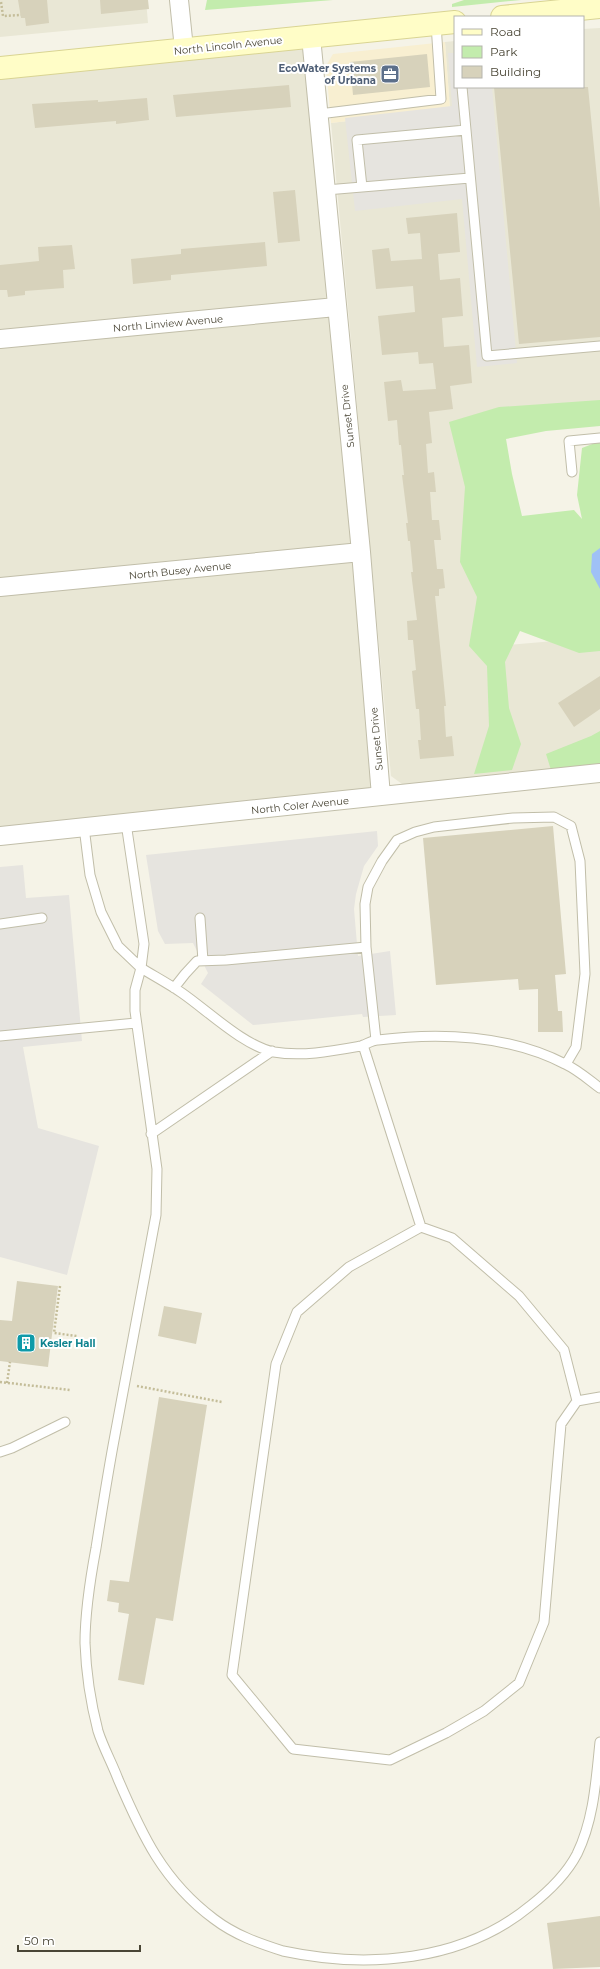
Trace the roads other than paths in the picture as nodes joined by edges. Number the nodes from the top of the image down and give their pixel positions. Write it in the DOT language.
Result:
graph roads {
  1 [pos="179,0"];
  2 [pos="600,7"];
  3 [pos="512,16"];
  4 [pos="445,23"];
  5 [pos="311,37"];
  6 [pos="184,49"];
  7 [pos="0,68"];
  8 [pos="462,88"];
  9 [pos="319,114"];
  10 [pos="466,130"];
  11 [pos="470,178"];
  12 [pos="362,188"];
  13 [pos="326,190"];
  14 [pos="336,307"];
  15 [pos="0,339"];
  16 [pos="600,346"];
  17 [pos="600,438"];
  18 [pos="572,472"];
  19 [pos="361,552"];
  20 [pos="0,587"];
  21 [pos="600,773"];
  22 [pos="381,796"];
  23 [pos="126,823"];
  24 [pos="84,827"];
  25 [pos="0,836"];
  26 [pos="42,918"];
  27 [pos="200,918"];
  28 [pos="0,924"];
  29 [pos="366,947"];
  30 [pos="203,961"];
  31 [pos="141,968"];
  32 [pos="174,988"];
  33 [pos="136,1023"];
  34 [pos="0,1036"];
  35 [pos="376,1040"];
  36 [pos="364,1045"];
  37 [pos="272,1051"];
  38 [pos="566,1064"];
  39 [pos="600,1088"];
  40 [pos="151,1134"];
  41 [pos="421,1227"];
  42 [pos="600,1397"];
  43 [pos="577,1401"];
  44 [pos="65,1422"];
  45 [pos="0,1452"];
  46 [pos="600,1742"];
  1 -- 6 [label="street"];
  2 -- 3 [label="main road"];
  4 -- 5 [label="main road, North Lincoln Avenue"];
  4 -- 9 [label="lane"];
  5 -- 6 [label="main road, North Lincoln Avenue"];
  5 -- 9 [label="street, Sunset Drive"];
  6 -- 7 [label="main road, North Lincoln Avenue"];
  8 -- 10 [label="lane"];
  9 -- 13 [label="street, Sunset Drive"];
  10 -- 11 [label="lane"];
  10 -- 12 [label="lane"];
  11 -- 12 [label="lane"];
  11 -- 16 [label="lane"];
  12 -- 13 [label="lane"];
  13 -- 14 [label="street, Sunset Drive"];
  14 -- 15 [label="street, North Linview Avenue"];
  14 -- 19 [label="street, Sunset Drive"];
  17 -- 18 [label="lane"];
  19 -- 20 [label="street, North Busey Avenue"];
  19 -- 22 [label="street, Sunset Drive"];
  21 -- 22 [label="street, North Coler Avenue"];
  22 -- 23 [label="street, North Coler Avenue"];
  23 -- 24 [label="street, North Coler Avenue"];
  23 -- 31 [label="lane"];
  24 -- 25 [label="street, North Coler Avenue"];
  24 -- 31 [label="lane"];
  26 -- 28 [label="lane"];
  27 -- 30 [label="lane"];
  29 -- 30 [label="lane"];
  29 -- 35 [label="lane"];
  29 -- 38 [label="lane"];
  30 -- 32 [label="lane"];
  31 -- 32 [label="lane"];
  31 -- 33 [label="lane"];
  32 -- 37 [label="lane"];
  33 -- 34 [label="lane"];
  33 -- 40 [label="lane"];
  35 -- 36 [label="lane"];
  35 -- 38 [label="lane"];
  36 -- 37 [label="lane"];
  36 -- 41 [label="lane"];
  37 -- 40 [label="lane"];
  38 -- 39 [label="lane"];
  40 -- 46 [label="lane"];
  41 -- 43 [label="lane"];
  41 -- 43 [label="lane"];
  42 -- 43 [label="lane"];
  44 -- 45 [label="lane"];
}
